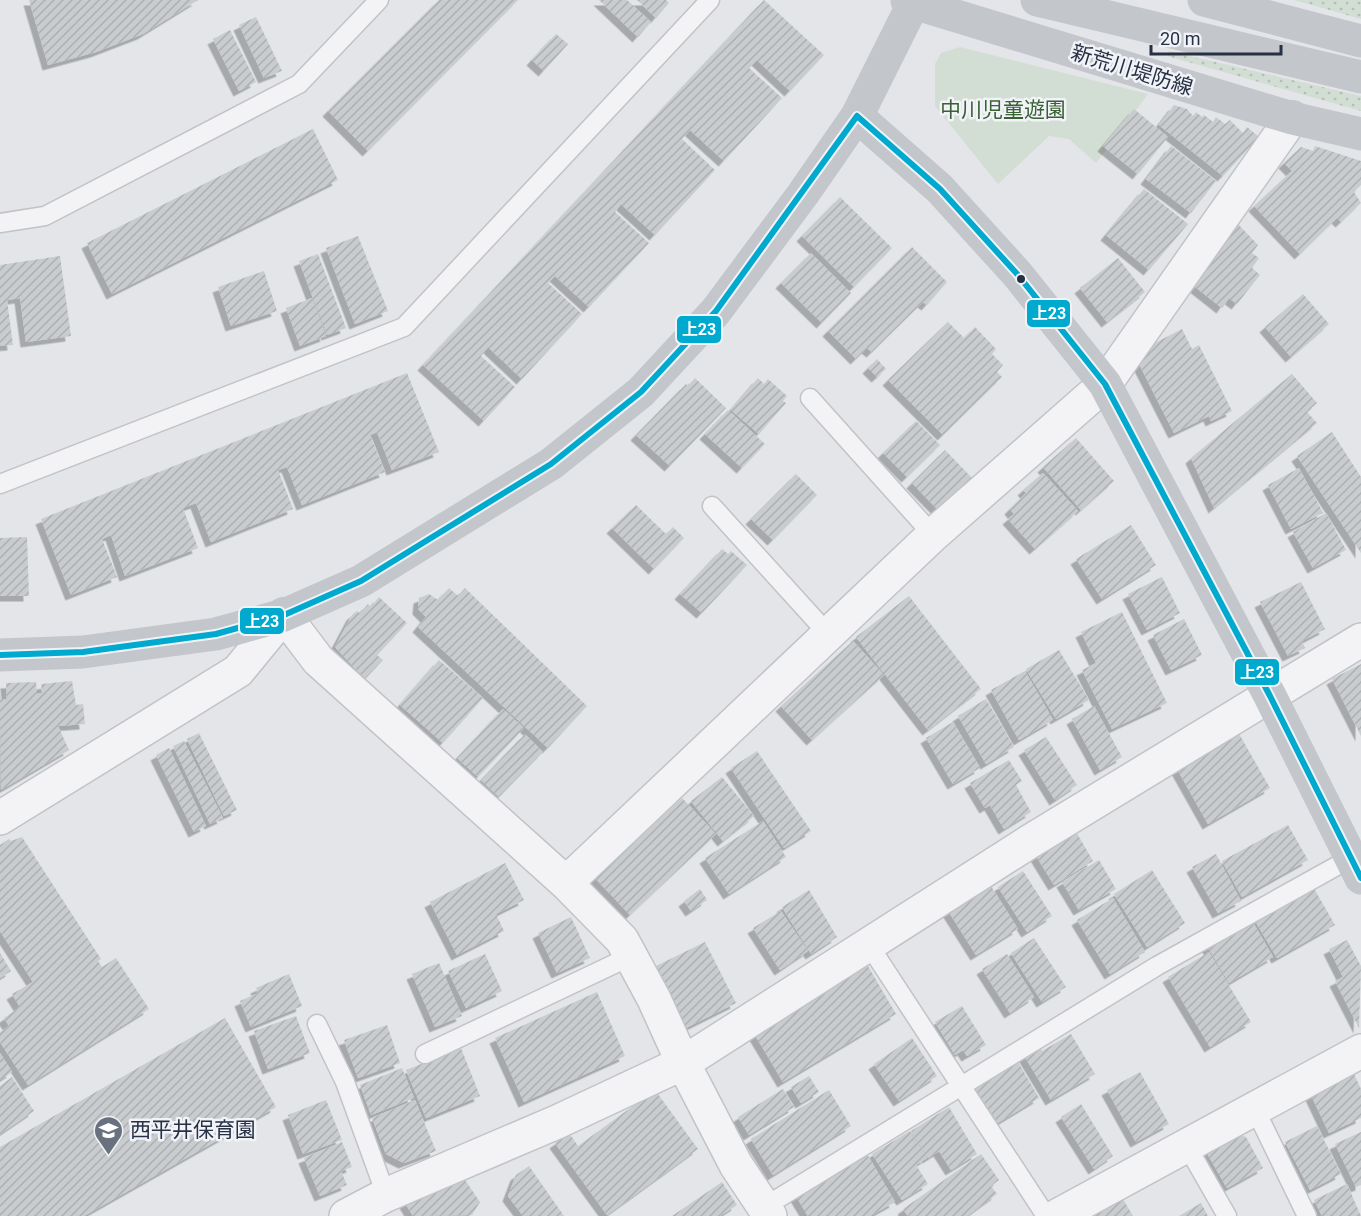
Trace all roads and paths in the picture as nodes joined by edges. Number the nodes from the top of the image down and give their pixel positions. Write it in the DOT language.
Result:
graph roads {
  1 [pos="379,0"];
  2 [pos="710,0"];
  3 [pos="1037,0"];
  4 [pos="1204,0"];
  5 [pos="917,2"];
  6 [pos="1361,42"];
  7 [pos="1361,77"];
  8 [pos="857,116"];
  9 [pos="1292,117"];
  10 [pos="1361,134"];
  11 [pos="0,223"];
  12 [pos="1105,384"];
  13 [pos="810,398"];
  14 [pos="0,484"];
  15 [pos="712,506"];
  16 [pos="933,535"];
  17 [pos="284,615"];
  18 [pos="829,635"];
  19 [pos="1361,640"];
  20 [pos="0,655"];
  21 [pos="1270,696"];
  22 [pos="0,818"];
  23 [pos="1356,868"];
  24 [pos="566,883"];
  25 [pos="869,945"];
  26 [pos="631,956"];
  27 [pos="317,1024"];
  28 [pos="1361,1051"];
  29 [pos="425,1054"];
  30 [pos="683,1063"];
  31 [pos="960,1087"];
  32 [pos="1255,1109"];
  33 [pos="1187,1146"];
  34 [pos="392,1206"];
  35 [pos="767,1212"];
  36 [pos="346,1216"];
  37 [pos="1046,1216"];
  38 [pos="1057,1216"];
  39 [pos="1227,1216"];
  40 [pos="1307,1216"];
  1 -- 11 [label="lane"];
  2 -- 14 [label="lane"];
  3 -- 7 [label="street"];
  4 -- 6 [label="street"];
  5 -- 8 [label="street"];
  5 -- 9 [label="street, 新荒川堤防線"];
  8 -- 12 [label="street"];
  8 -- 17 [label="street"];
  9 -- 10 [label="street, 新荒川堤防線"];
  9 -- 12 [label="street"];
  12 -- 16 [label="street"];
  12 -- 21 [label="street"];
  13 -- 16 [label="lane"];
  15 -- 18 [label="lane"];
  16 -- 18 [label="street"];
  17 -- 20 [label="street"];
  17 -- 22 [label="street"];
  17 -- 24 [label="street"];
  18 -- 24 [label="street"];
  19 -- 21 [label="street"];
  21 -- 23 [label="street"];
  21 -- 25 [label="street"];
  23 -- 31 [label="lane"];
  24 -- 26 [label="street"];
  25 -- 30 [label="street"];
  25 -- 31 [label="lane"];
  26 -- 29 [label="lane"];
  26 -- 30 [label="street"];
  27 -- 34 [label="lane"];
  28 -- 32 [label="street"];
  30 -- 34 [label="street"];
  30 -- 35 [label="street"];
  31 -- 35 [label="lane"];
  31 -- 37 [label="lane"];
  32 -- 33 [label="street"];
  32 -- 40 [label="lane"];
  33 -- 38 [label="street"];
  33 -- 39 [label="lane"];
  34 -- 36 [label="street"];
}
